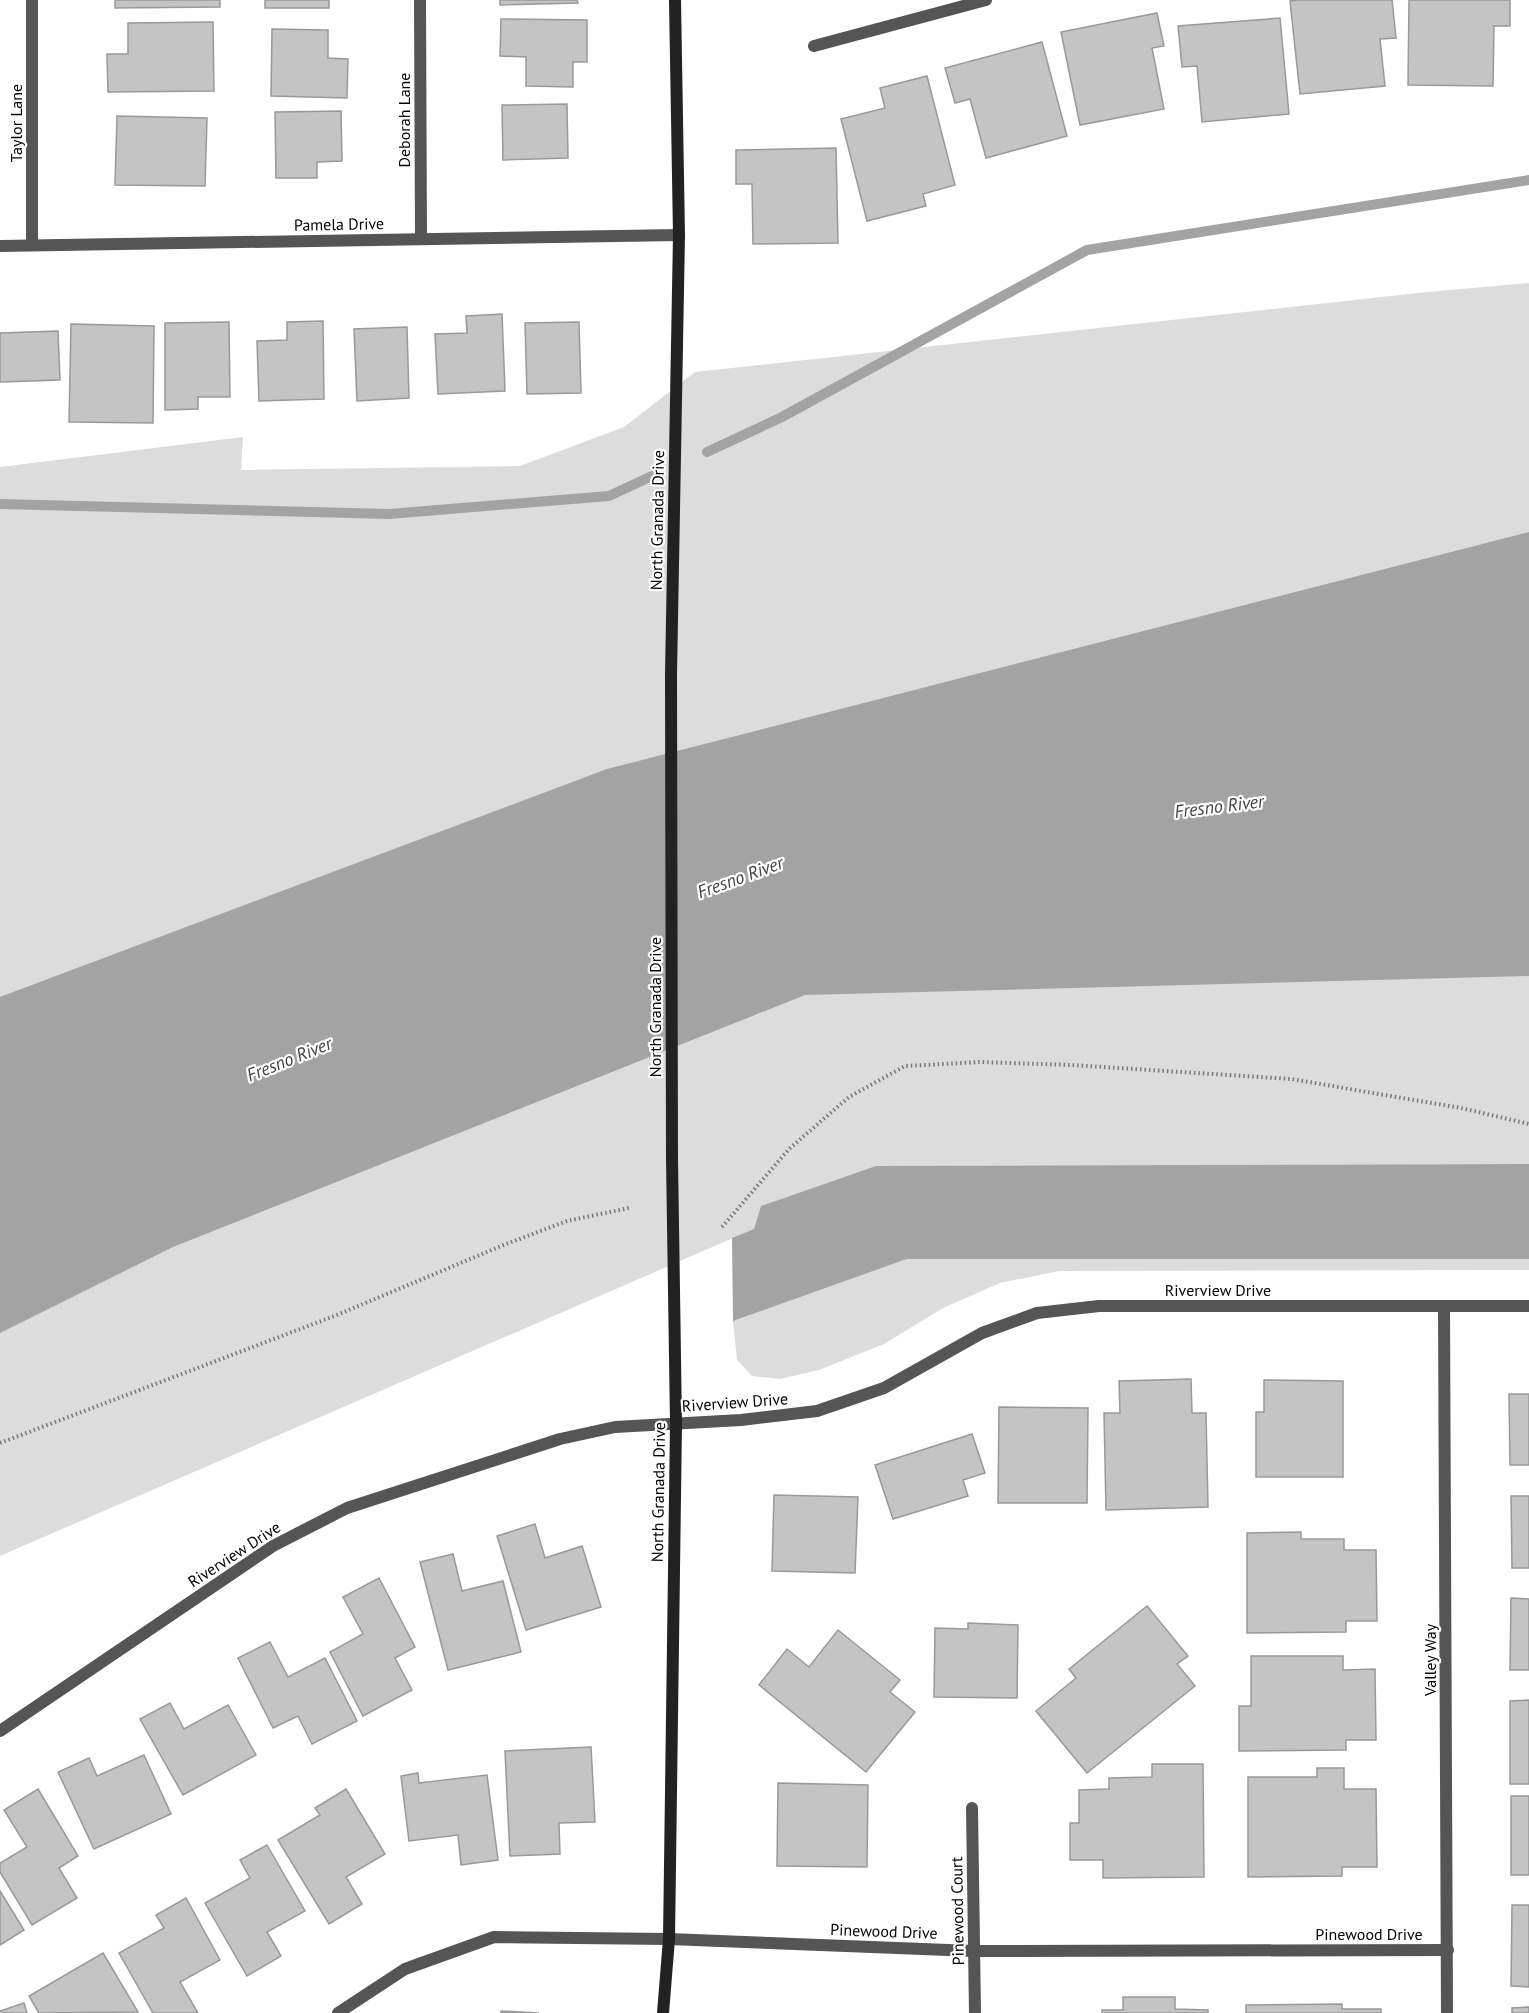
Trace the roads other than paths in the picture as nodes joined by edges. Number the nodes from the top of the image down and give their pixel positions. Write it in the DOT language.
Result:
graph roads {
  1 [pos="32,0"];
  2 [pos="420,0"];
  3 [pos="675,0"];
  4 [pos="986,0"];
  5 [pos="814,46"];
  6 [pos="679,235"];
  7 [pos="421,239"];
  8 [pos="32,245"];
  9 [pos="0,246"];
  10 [pos="1529,1306"];
  11 [pos="1444,1307"];
  12 [pos="676,1422"];
  13 [pos="0,1731"];
  14 [pos="972,1808"];
  15 [pos="669,1939"];
  16 [pos="1448,1950"];
  17 [pos="974,1951"];
  18 [pos="338,2013"];
  19 [pos="663,2013"];
  20 [pos="975,2013"];
  21 [pos="1447,2013"];
  1 -- 8 [label="street, Taylor Lane"];
  2 -- 7 [label="street, Deborah Lane"];
  3 -- 6 [label="street, North Granada Drive"];
  4 -- 5 [label="street"];
  6 -- 7 [label="street, Pamela Drive"];
  6 -- 12 [label="street, North Granada Drive"];
  7 -- 8 [label="street, Pamela Drive"];
  8 -- 9 [label="street, Pamela Drive"];
  10 -- 11 [label="street, Riverview Drive"];
  11 -- 12 [label="street, Riverview Drive"];
  11 -- 16 [label="street, Valley Way"];
  12 -- 13 [label="street, Riverview Drive"];
  12 -- 15 [label="street, North Granada Drive"];
  14 -- 17 [label="street, Pinewood Court"];
  15 -- 17 [label="street, Pinewood Drive"];
  15 -- 18 [label="street, Pinewood Drive"];
  15 -- 19 [label="street, North Granada Drive"];
  16 -- 17 [label="street, Pinewood Drive"];
  16 -- 21 [label="street, Valley Way"];
  17 -- 20 [label="street, Pinewood Court"];
}
